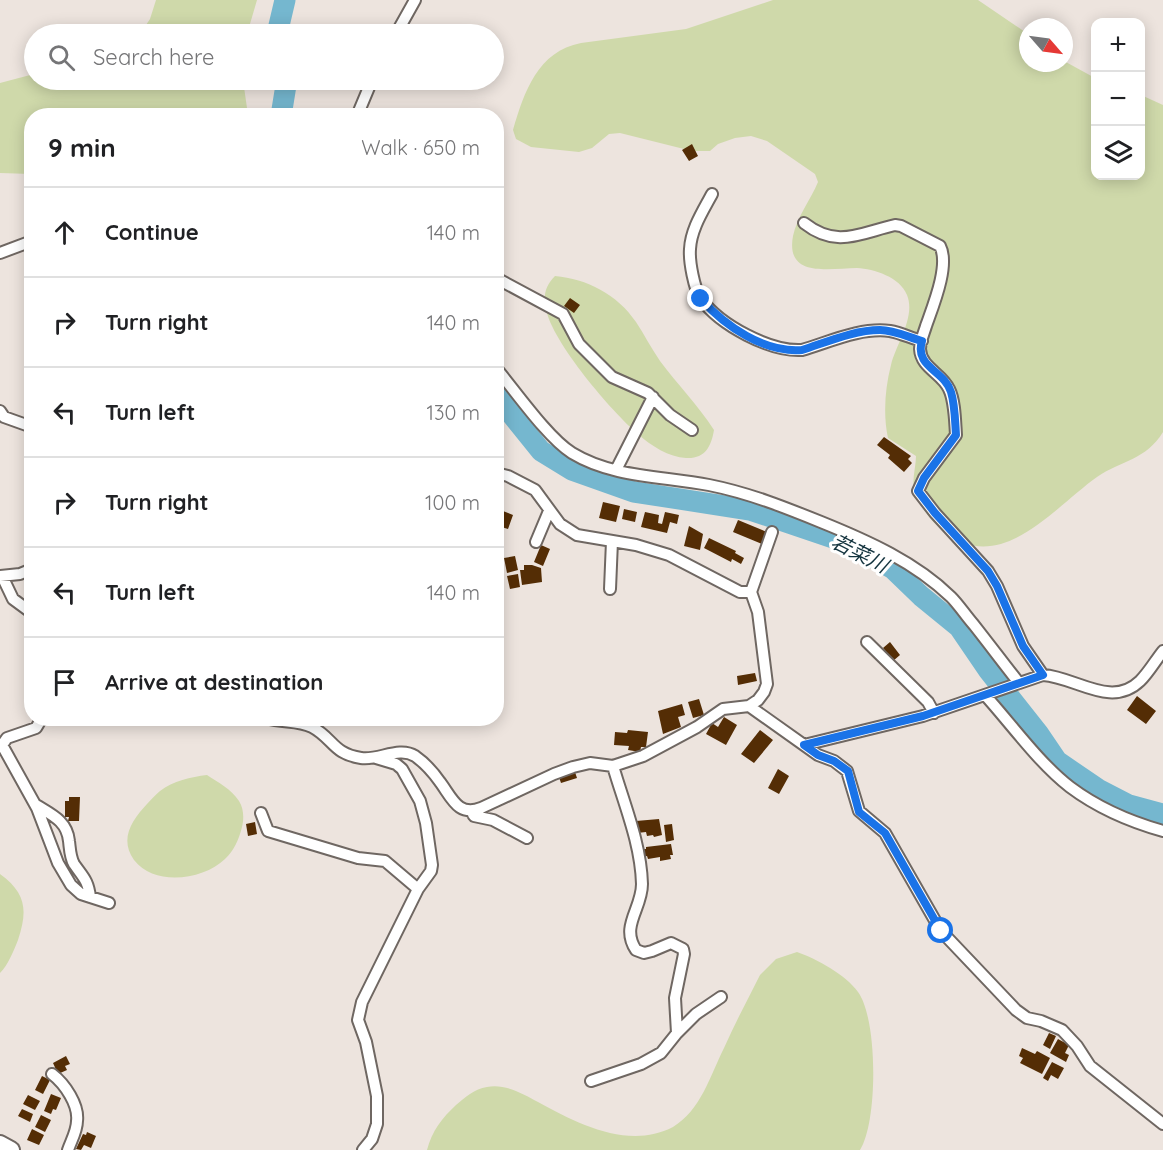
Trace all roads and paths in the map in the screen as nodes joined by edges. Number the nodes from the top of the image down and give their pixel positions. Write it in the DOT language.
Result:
graph roads {
  1 [pos="416,0"];
  2 [pos="402,24"];
  3 [pos="368,90"];
  4 [pos="360,108"];
  5 [pos="712,194"];
  6 [pos="804,223"];
  7 [pos="24,244"];
  8 [pos="0,253"];
  9 [pos="504,282"];
  10 [pos="922,341"];
  11 [pos="504,377"];
  12 [pos="653,397"];
  13 [pos="0,411"];
  14 [pos="24,424"];
  15 [pos="692,430"];
  16 [pos="616,470"];
  17 [pos="504,475"];
  18 [pos="549,511"];
  19 [pos="772,532"];
  20 [pos="612,541"];
  21 [pos="536,542"];
  22 [pos="24,572"];
  23 [pos="1,576"];
  24 [pos="610,589"];
  25 [pos="751,592"];
  26 [pos="24,608"];
  27 [pos="867,642"];
  28 [pos="1163,651"];
  29 [pos="1043,675"];
  30 [pos="1016,684"];
  31 [pos="986,694"];
  32 [pos="749,706"];
  33 [pos="934,712"];
  34 [pos="37,726"];
  35 [pos="310,726"];
  36 [pos="804,745"];
  37 [pos="376,758"];
  38 [pos="614,766"];
  39 [pos="35,804"];
  40 [pos="471,811"];
  41 [pos="261,813"];
  42 [pos="1163,831"];
  43 [pos="527,838"];
  44 [pos="418,889"];
  45 [pos="90,897"];
  46 [pos="109,903"];
  47 [pos="721,997"];
  48 [pos="677,1033"];
  49 [pos="52,1074"];
  50 [pos="591,1081"];
  51 [pos="1163,1125"];
  52 [pos="0,1144"];
  53 [pos="11,1150"];
  54 [pos="68,1150"];
  55 [pos="363,1150"];
  1 -- 2 [label="street"];
  3 -- 4 [label="street"];
  5 -- 10 [label="street"];
  6 -- 10 [label="street"];
  7 -- 8 [label="street"];
  9 -- 12 [label="street"];
  10 -- 29 [label="street"];
  11 -- 16 [label="street"];
  12 -- 15 [label="street"];
  12 -- 16 [label="street"];
  13 -- 14 [label="street"];
  16 -- 30 [label="street"];
  17 -- 18 [label="street"];
  18 -- 20 [label="street"];
  18 -- 21 [label="street"];
  19 -- 25 [label="street"];
  20 -- 24 [label="street"];
  20 -- 25 [label="street"];
  22 -- 23 [label="street"];
  23 -- 26 [label="street"];
  25 -- 32 [label="street"];
  27 -- 33 [label="street"];
  28 -- 29 [label="street"];
  29 -- 30 [label="street"];
  30 -- 31 [label="street"];
  31 -- 33 [label="street"];
  31 -- 42 [label="street"];
  32 -- 36 [label="street"];
  32 -- 38 [label="street"];
  33 -- 36 [label="street"];
  34 -- 39 [label="street"];
  35 -- 37 [label="street"];
  36 -- 51 [label="street"];
  37 -- 40 [label="street"];
  37 -- 44 [label="street"];
  38 -- 40 [label="street"];
  38 -- 48 [label="street"];
  39 -- 45 [label="street"];
  39 -- 45 [label="street"];
  40 -- 43 [label="street"];
  41 -- 44 [label="street"];
  44 -- 55 [label="street"];
  45 -- 46 [label="street"];
  47 -- 48 [label="street"];
  48 -- 50 [label="street"];
  49 -- 54 [label="street"];
  52 -- 53 [label="main road"];
}
